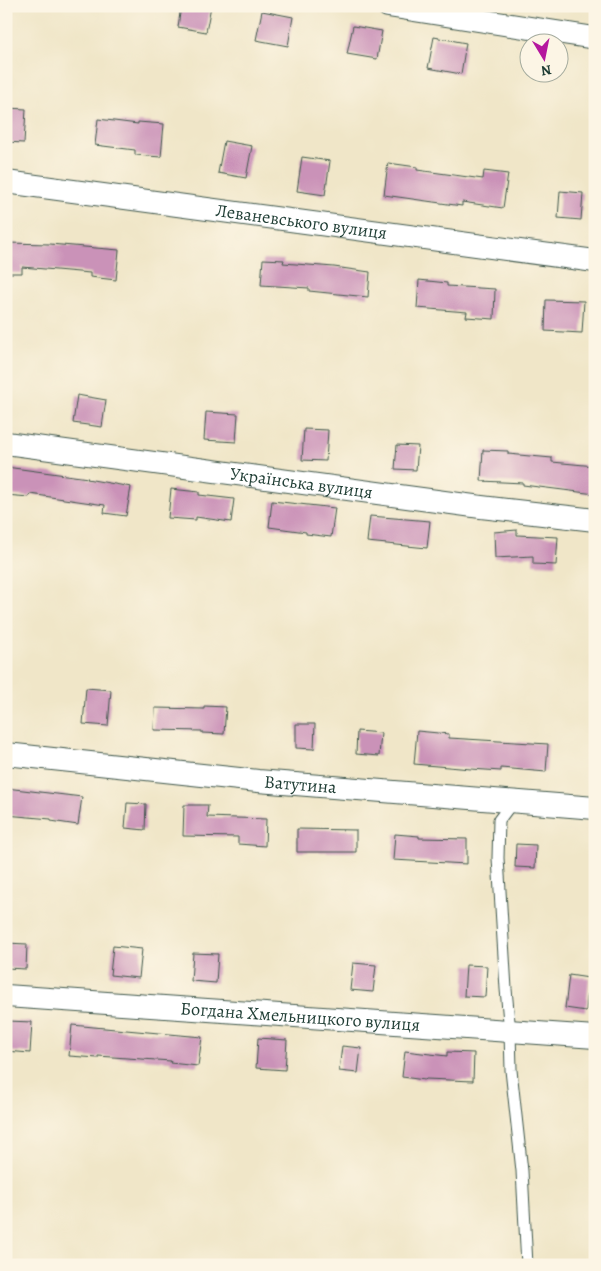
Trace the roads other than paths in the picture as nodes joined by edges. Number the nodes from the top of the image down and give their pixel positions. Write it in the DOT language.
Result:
graph roads {
  1 [pos="388,6"];
  2 [pos="595,38"];
  3 [pos="6,182"];
  4 [pos="595,261"];
  5 [pos="6,443"];
  6 [pos="595,520"];
  7 [pos="6,754"];
  8 [pos="514,800"];
  9 [pos="595,808"];
  10 [pos="6,996"];
  11 [pos="510,1032"];
  12 [pos="595,1037"];
  13 [pos="526,1265"];
  1 -- 2 [label="street"];
  3 -- 4 [label="street, Леваневського вулиця"];
  5 -- 6 [label="street, Українська вулиця"];
  7 -- 8 [label="street, Ватутина"];
  8 -- 9 [label="street, Ватутина"];
  8 -- 11 [label="lane"];
  10 -- 11 [label="street, Богдана Хмельницкого вулиця"];
  11 -- 12 [label="street, Богдана Хмельницкого вулиця"];
  11 -- 13 [label="lane"];
}
